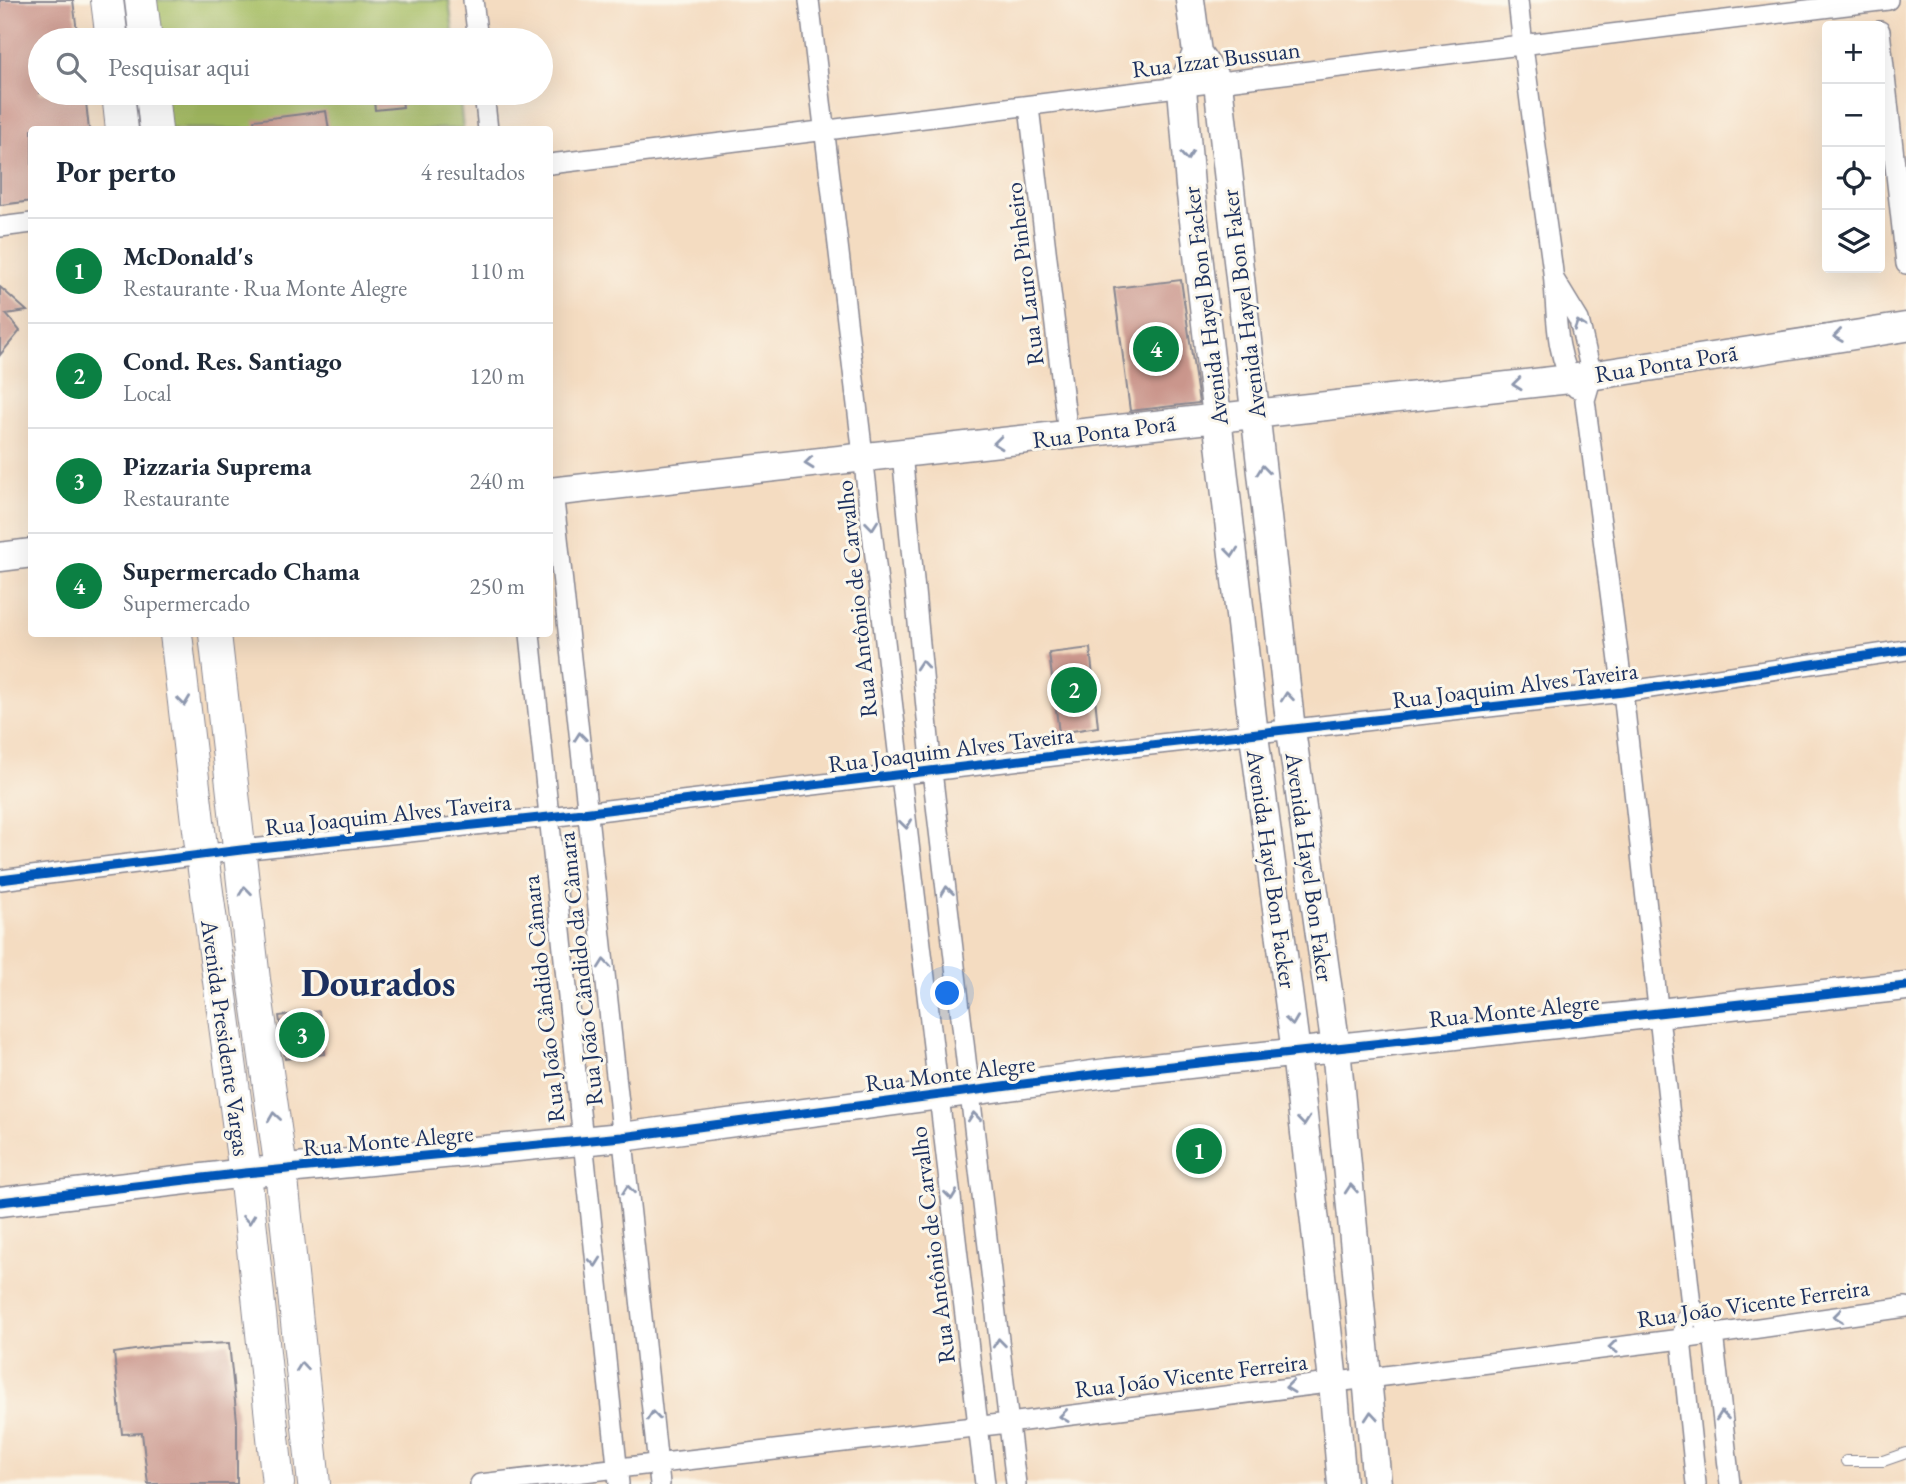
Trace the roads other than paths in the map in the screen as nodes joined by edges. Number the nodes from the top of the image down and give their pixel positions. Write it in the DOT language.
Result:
graph roads {
  1 [pos="107,0"];
  2 [pos="141,0"];
  3 [pos="473,0"];
  4 [pos="809,0"];
  5 [pos="1190,0"];
  6 [pos="1518,0"];
  7 [pos="1880,0"];
  8 [pos="1879,21"];
  9 [pos="110,28"];
  10 [pos="144,28"];
  11 [pos="476,28"];
  12 [pos="1523,46"];
  13 [pos="1197,53"];
  14 [pos="1885,81"];
  15 [pos="1218,83"];
  16 [pos="1182,88"];
  17 [pos="119,105"];
  18 [pos="153,105"];
  19 [pos="485,105"];
  20 [pos="1029,107"];
  21 [pos="122,126"];
  22 [pos="156,126"];
  23 [pos="488,126"];
  24 [pos="825,131"];
  25 [pos="553,164"];
  26 [pos="28,224"];
  27 [pos="0,227"];
  28 [pos="1906,264"];
  29 [pos="1906,327"];
  30 [pos="1582,385"];
  31 [pos="1257,413"];
  32 [pos="1218,418"];
  33 [pos="1068,435"];
  34 [pos="902,453"];
  35 [pos="864,457"];
  36 [pos="553,490"];
  37 [pos="553,507"];
  38 [pos="28,553"];
  39 [pos="0,556"];
  40 [pos="176,637"];
  41 [pos="215,637"];
  42 [pos="530,637"];
  43 [pos="1906,650"];
  44 [pos="1623,692"];
  45 [pos="1291,730"];
  46 [pos="1254,735"];
  47 [pos="932,771"];
  48 [pos="900,774"];
  49 [pos="589,811"];
  50 [pos="548,817"];
  51 [pos="241,850"];
  52 [pos="202,855"];
  53 [pos="0,880"];
  54 [pos="1906,986"];
  55 [pos="1659,1014"];
  56 [pos="1336,1048"];
  57 [pos="1296,1053"];
  58 [pos="971,1090"];
  59 [pos="939,1094"];
  60 [pos="622,1137"];
  61 [pos="582,1141"];
  62 [pos="281,1170"];
  63 [pos="245,1174"];
  64 [pos="0,1202"];
  65 [pos="1691,1305"];
  66 [pos="1906,1307"];
  67 [pos="1713,1334"];
  68 [pos="1681,1339"];
  69 [pos="1368,1378"];
  70 [pos="1333,1382"];
  71 [pos="307,1413"];
  72 [pos="271,1416"];
  73 [pos="1008,1423"];
  74 [pos="979,1427"];
  75 [pos="1906,1453"];
  76 [pos="1846,1461"];
  77 [pos="659,1474"];
  78 [pos="618,1476"];
  79 [pos="278,1484"];
  80 [pos="314,1484"];
  81 [pos="480,1484"];
  82 [pos="985,1484"];
  83 [pos="1016,1484"];
  84 [pos="1342,1484"];
  85 [pos="1377,1484"];
  86 [pos="1696,1484"];
  87 [pos="1730,1484"];
  1 -- 9 [label="main road"];
  2 -- 10 [label="main road"];
  3 -- 11 [label="street"];
  4 -- 24 [label="street, Rua Antônio de Carvalho"];
  5 -- 13 [label="street"];
  6 -- 12 [label="street"];
  7 -- 8 [label="street"];
  7 -- 12 [label="street, Rua Izzat Bussuan"];
  12 -- 15 [label="street, Rua Izzat Bussuan"];
  12 -- 30 [label="street"];
  13 -- 15 [label="street"];
  13 -- 16 [label="street"];
  14 -- 28 [label="street"];
  15 -- 16 [label="street, Rua Izzat Bussuan"];
  15 -- 31 [label="street, Avenida Hayel Bon Faker"];
  16 -- 20 [label="street, Rua Izzat Bussuan"];
  16 -- 32 [label="street, Avenida Hayel Bon Facker, one-way"];
  17 -- 21 [label="main road"];
  18 -- 22 [label="main road"];
  19 -- 23 [label="street"];
  20 -- 24 [label="street, Rua Izzat Bussuan"];
  20 -- 33 [label="street, Rua Lauro Pinheiro"];
  24 -- 25 [label="street, Rua Izzat Bussuan"];
  24 -- 35 [label="street, Rua Antônio de Carvalho"];
  26 -- 27 [label="street"];
  29 -- 30 [label="street, Rua Ponta Porã, one-way"];
  30 -- 31 [label="street, Rua Ponta Porã, one-way"];
  30 -- 44 [label="street"];
  31 -- 32 [label="street, Rua Ponta Porã"];
  45 -- 31 [label="street, Avenida Hayel Bon Faker, one-way"];
  32 -- 33 [label="street, Rua Ponta Porã"];
  32 -- 46 [label="street, Avenida Hayel Bon Facker, one-way"];
  33 -- 34 [label="street, Rua Ponta Porã, one-way"];
  34 -- 35 [label="street, Rua Ponta Porã"];
  47 -- 34 [label="street, one-way"];
  35 -- 36 [label="street, Rua Ponta Porã, one-way"];
  35 -- 48 [label="street, Rua Antônio de Carvalho, one-way"];
  49 -- 37 [label="street, Rua João Cândido da Câmara, one-way"];
  38 -- 39 [label="street"];
  40 -- 52 [label="main road, Avenida Presidente Vargas, one-way"];
  41 -- 51 [label="main road, Avenida Presidente Vargas"];
  42 -- 50 [label="street, Rua João Cândido Câmara"];
  43 -- 44 [label="street, Rua Joaquim Alves Taveira"];
  44 -- 45 [label="street, Rua Joaquim Alves Taveira"];
  44 -- 55 [label="street"];
  45 -- 46 [label="street, Rua Joaquim Alves Taveira"];
  45 -- 56 [label="street, Avenida Hayel Bon Faker"];
  46 -- 47 [label="street, Rua Joaquim Alves Taveira"];
  46 -- 57 [label="street, Avenida Hayel Bon Facker, one-way"];
  47 -- 48 [label="street, Rua Joaquim Alves Taveira"];
  58 -- 47 [label="street, one-way"];
  48 -- 49 [label="street, Rua Joaquim Alves Taveira"];
  48 -- 59 [label="street, Rua Antônio de Carvalho, one-way"];
  49 -- 50 [label="street, Rua Joaquim Alves Taveira"];
  60 -- 49 [label="street, Rua João Cândido da Câmara, one-way"];
  50 -- 51 [label="street, Rua Joaquim Alves Taveira"];
  50 -- 61 [label="street, Rua João Cândido Câmara"];
  51 -- 52 [label="street, Rua Joaquim Alves Taveira"];
  62 -- 51 [label="main road, Avenida Presidente Vargas, one-way"];
  52 -- 53 [label="street, Rua Joaquim Alves Taveira"];
  52 -- 63 [label="main road, Avenida Presidente Vargas"];
  54 -- 55 [label="street, Rua Monte Alegre"];
  55 -- 56 [label="street, Rua Monte Alegre"];
  55 -- 65 [label="street"];
  56 -- 57 [label="street, Rua Monte Alegre"];
  69 -- 56 [label="street, Avenida Hayel Bon Faker, one-way"];
  57 -- 58 [label="street, Rua Monte Alegre"];
  57 -- 70 [label="street, Avenida Hayel Bon Facker, one-way"];
  58 -- 59 [label="street, Rua Monte Alegre"];
  73 -- 58 [label="street, one-way"];
  59 -- 60 [label="street, Rua Monte Alegre"];
  59 -- 74 [label="street, Rua Antônio de Carvalho, one-way"];
  60 -- 61 [label="street, Rua Monte Alegre"];
  77 -- 60 [label="street, Rua João Cândido da Câmara, one-way"];
  61 -- 62 [label="street, Rua Monte Alegre"];
  61 -- 78 [label="street, Rua João Cândido Câmara, one-way"];
  62 -- 63 [label="street, Rua Monte Alegre"];
  71 -- 62 [label="main road, Avenida Presidente Vargas, one-way"];
  63 -- 64 [label="street, Rua Monte Alegre"];
  63 -- 72 [label="main road, Avenida Presidente Vargas, one-way"];
  65 -- 67 [label="street"];
  65 -- 68 [label="street"];
  66 -- 67 [label="street, Rua João Vicente Ferreira, one-way"];
  67 -- 68 [label="street, Rua João Vicente Ferreira"];
  87 -- 67 [label="street, one-way"];
  68 -- 69 [label="street, Rua João Vicente Ferreira, one-way"];
  68 -- 86 [label="street"];
  69 -- 70 [label="street, Rua João Vicente Ferreira"];
  85 -- 69 [label="street, Avenida Hayel Bon Faker, one-way"];
  70 -- 73 [label="street, Rua João Vicente Ferreira, one-way"];
  70 -- 84 [label="street, Avenida Hayel Bon Facker"];
  71 -- 72 [label="main road"];
  71 -- 80 [label="main road, Avenida Presidente Vargas"];
  72 -- 79 [label="main road, Avenida Presidente Vargas"];
  73 -- 74 [label="street, Rua João Vicente Ferreira"];
  73 -- 83 [label="street"];
  74 -- 77 [label="street, Rua João Vicente Ferreira"];
  74 -- 82 [label="street, Rua Antônio de Carvalho"];
  75 -- 76 [label="lane"];
  77 -- 78 [label="street, Rua João Vicente Ferreira"];
  78 -- 81 [label="street, Rua João Vicente Ferreira"];
}
